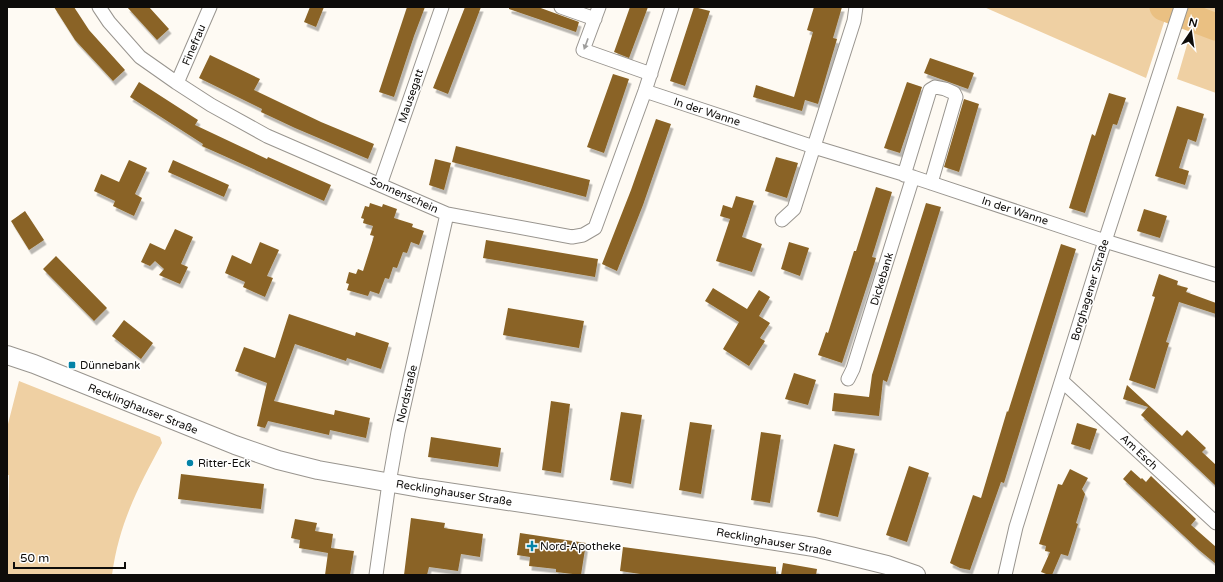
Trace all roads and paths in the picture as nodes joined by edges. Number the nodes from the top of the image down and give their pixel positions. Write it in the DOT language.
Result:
graph roads {
  1 [pos="99,7"];
  2 [pos="210,7"];
  3 [pos="442,7"];
  4 [pos="561,7"];
  5 [pos="672,7"];
  6 [pos="856,7"];
  7 [pos="1181,7"];
  8 [pos="597,13"];
  9 [pos="651,74"];
  10 [pos="178,83"];
  11 [pos="646,91"];
  12 [pos="814,147"];
  13 [pos="908,176"];
  14 [pos="931,183"];
  15 [pos="380,185"];
  16 [pos="447,214"];
  17 [pos="782,220"];
  18 [pos="1105,241"];
  19 [pos="1216,275"];
  20 [pos="7,355"];
  21 [pos="848,379"];
  22 [pos="1062,381"];
  23 [pos="389,483"];
  24 [pos="1216,523"];
  25 [pos="376,575"];
  26 [pos="916,575"];
  27 [pos="1005,575"];
  1 -- 10 [label="street, Sonnenschein"];
  2 -- 10 [label="street, Finefrau"];
  3 -- 15 [label="street, Mausegatt"];
  4 -- 8 [label="street"];
  5 -- 9 [label="street, Sonnenschein"];
  6 -- 12 [label="street"];
  7 -- 18 [label="street, Borghagener Straße"];
  8 -- 9 [label="street, one-way"];
  9 -- 11 [label="street, Sonnenschein"];
  10 -- 15 [label="street, Sonnenschein"];
  11 -- 12 [label="street, In der Wanne"];
  11 -- 16 [label="street, Sonnenschein"];
  12 -- 13 [label="street, In der Wanne"];
  12 -- 17 [label="street"];
  13 -- 14 [label="street, In der Wanne"];
  13 -- 14 [label="street, Dickebank"];
  13 -- 21 [label="street, Dickebank"];
  14 -- 18 [label="street, In der Wanne"];
  15 -- 16 [label="street, Sonnenschein"];
  16 -- 23 [label="street, Nordstraße"];
  18 -- 19 [label="street, In der Wanne"];
  18 -- 22 [label="street, Borghagener Straße"];
  20 -- 23 [label="street, Recklinghauser Straße"];
  22 -- 24 [label="street, Am Esch"];
  22 -- 27 [label="street, Borghagener Straße"];
  23 -- 25 [label="street, Nordstraße"];
  23 -- 26 [label="street, Recklinghauser Straße"];
}
